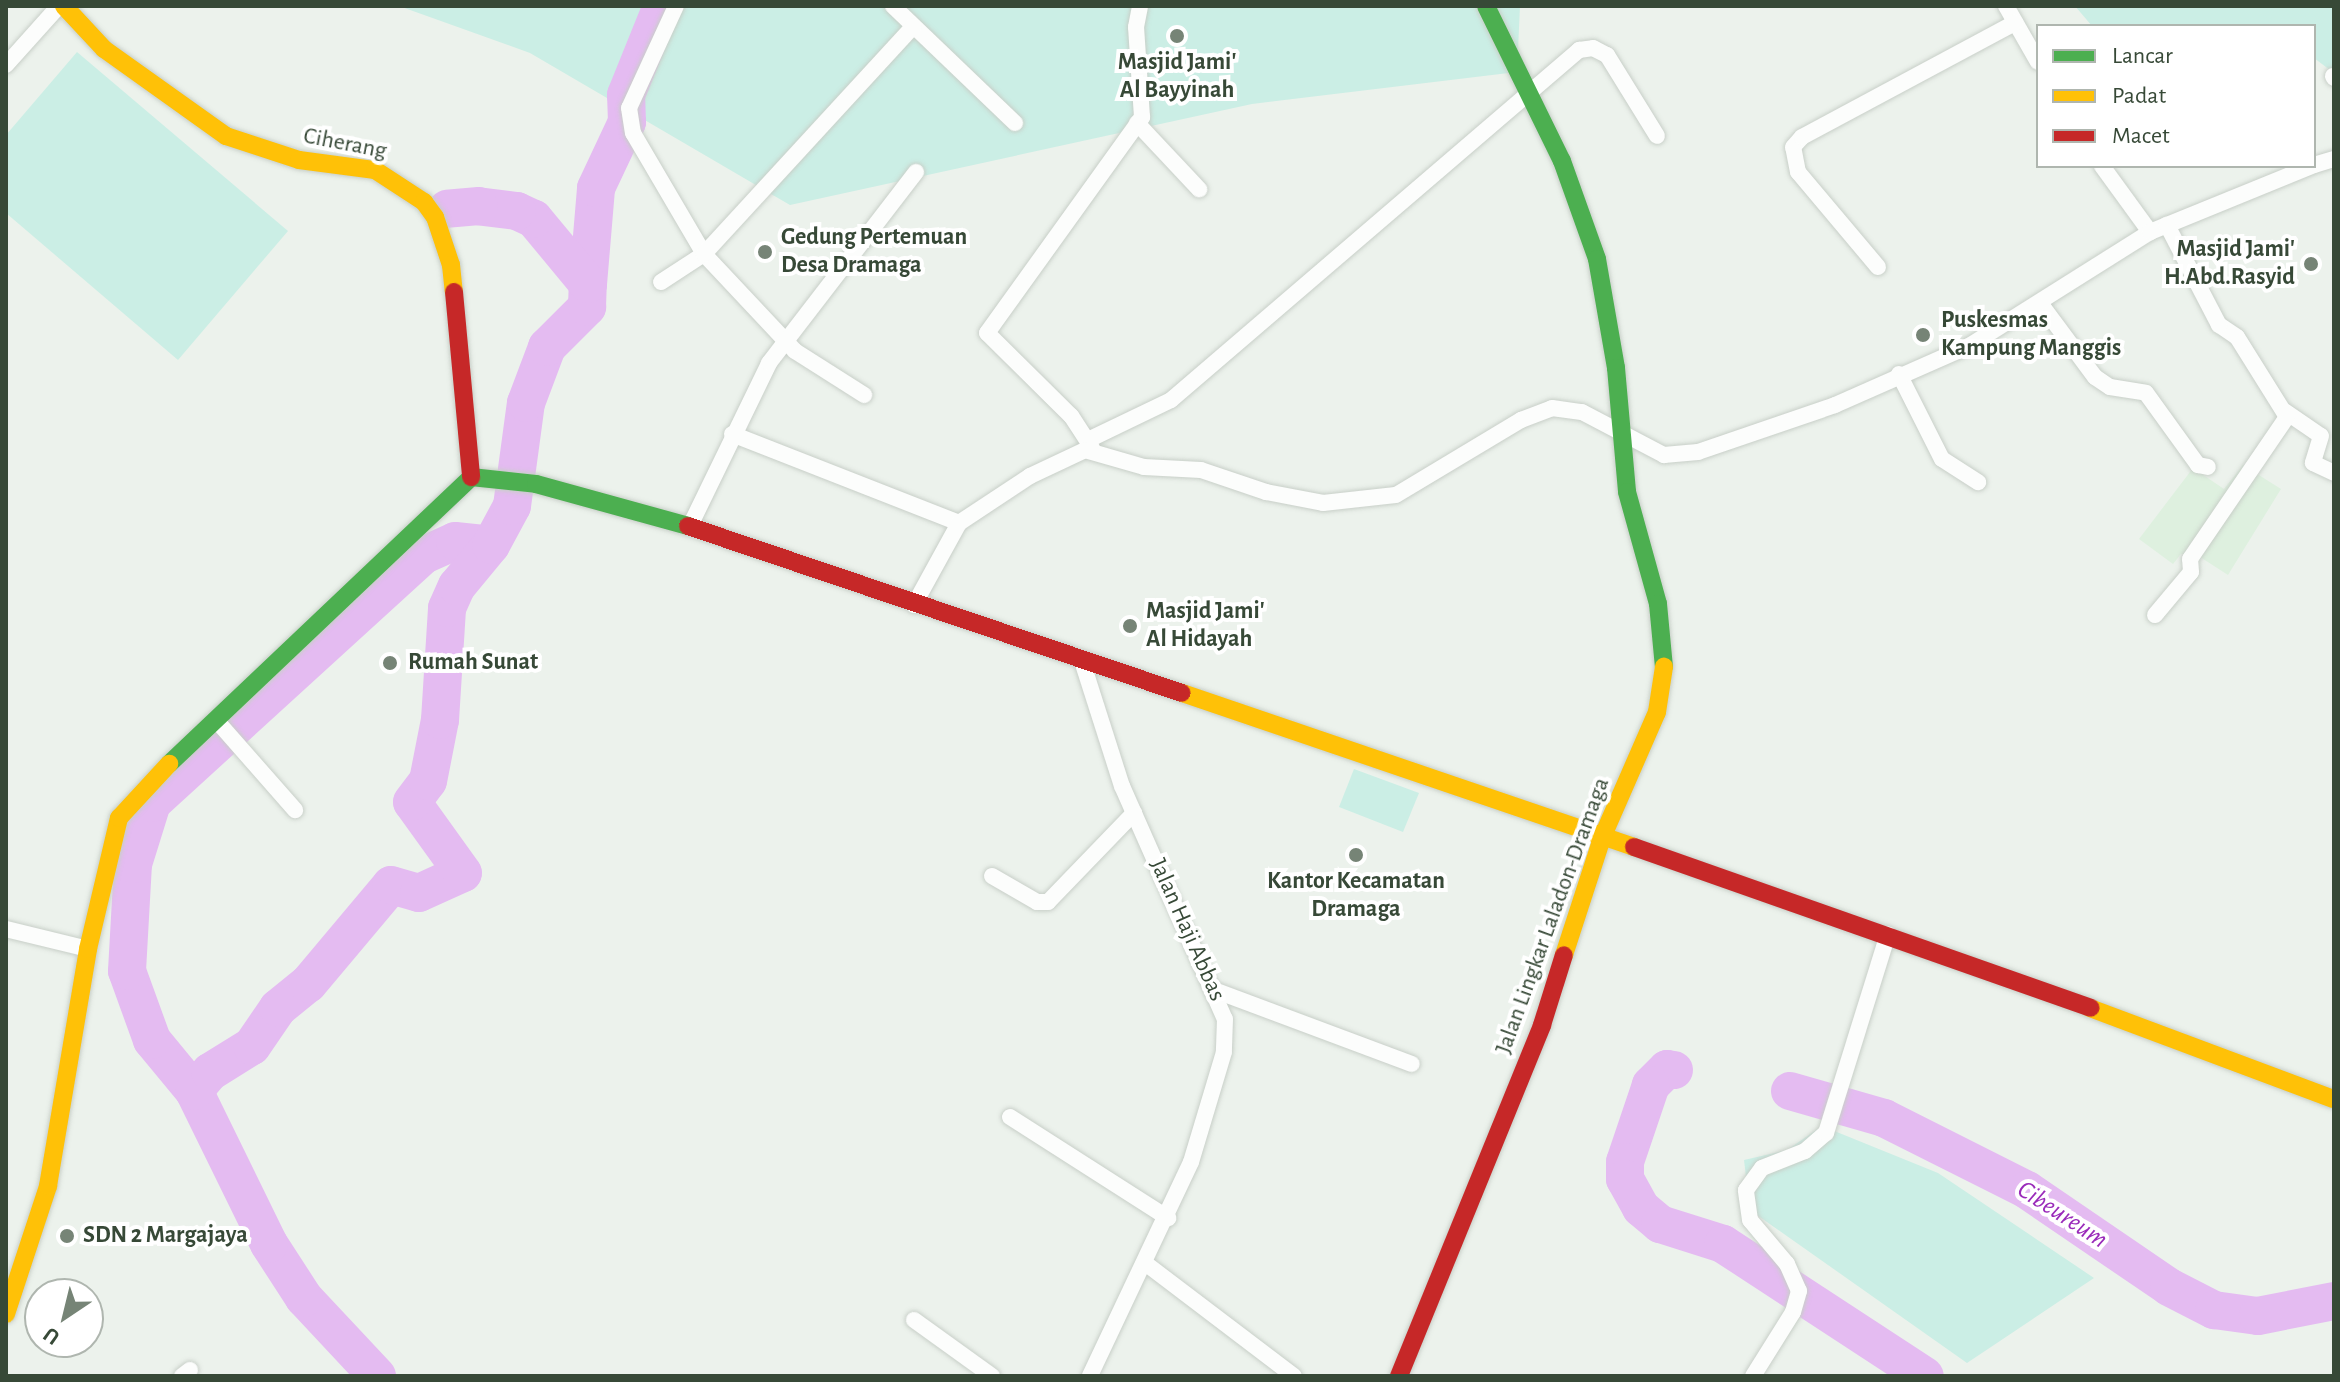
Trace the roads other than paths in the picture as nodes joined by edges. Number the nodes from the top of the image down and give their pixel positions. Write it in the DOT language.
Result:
graph roads {
  1 [pos="61,6"];
  2 [pos="676,6"];
  3 [pos="893,6"];
  4 [pos="1140,6"];
  5 [pos="1486,6"];
  6 [pos="2006,6"];
  7 [pos="2015,23"];
  8 [pos="913,27"];
  9 [pos="2036,59"];
  10 [pos="6,65"];
  11 [pos="1528,89"];
  12 [pos="1015,123"];
  13 [pos="1137,123"];
  14 [pos="1657,136"];
  15 [pos="2103,168"];
  16 [pos="2308,168"];
  17 [pos="916,172"];
  18 [pos="1199,189"];
  19 [pos="2167,225"];
  20 [pos="2150,232"];
  21 [pos="704,254"];
  22 [pos="1878,267"];
  23 [pos="661,282"];
  24 [pos="2040,303"];
  25 [pos="785,339"];
  26 [pos="1899,374"];
  27 [pos="864,395"];
  28 [pos="2286,412"];
  29 [pos="732,434"];
  30 [pos="1621,434"];
  31 [pos="1090,444"];
  32 [pos="2208,467"];
  33 [pos="2334,473"];
  34 [pos="471,477"];
  35 [pos="1978,482"];
  36 [pos="959,523"];
  37 [pos="690,526"];
  38 [pos="914,605"];
  39 [pos="2155,615"];
  40 [pos="1082,661"];
  41 [pos="224,728"];
  42 [pos="295,810"];
  43 [pos="1134,813"];
  44 [pos="1602,838"];
  45 [pos="992,876"];
  46 [pos="6,929"];
  47 [pos="1888,934"];
  48 [pos="88,949"];
  49 [pos="1214,990"];
  50 [pos="1412,1064"];
  51 [pos="2334,1099"];
  52 [pos="1010,1117"];
  53 [pos="1168,1218"];
  54 [pos="1145,1263"];
  55 [pos="12,1288"];
  56 [pos="6,1314"];
  57 [pos="914,1320"];
  58 [pos="992,1376"];
  59 [pos="1090,1376"];
  60 [pos="1294,1376"];
  61 [pos="1399,1376"];
  62 [pos="1753,1376"];
  1 -- 10 [label="street"];
  1 -- 34 [label="street, Ciherang"];
  2 -- 21 [label="street"];
  3 -- 8 [label="street"];
  4 -- 13 [label="street"];
  5 -- 11 [label="street, Jalan Lingkar Laladon-Dramaga"];
  6 -- 7 [label="street"];
  7 -- 9 [label="street"];
  7 -- 22 [label="street"];
  8 -- 12 [label="street"];
  8 -- 21 [label="street"];
  11 -- 14 [label="street"];
  11 -- 30 [label="street, Jalan Lingkar Laladon-Dramaga"];
  11 -- 31 [label="street"];
  13 -- 18 [label="street"];
  13 -- 31 [label="street"];
  15 -- 20 [label="street"];
  16 -- 19 [label="street"];
  17 -- 25 [label="street"];
  19 -- 20 [label="street"];
  19 -- 28 [label="street"];
  20 -- 24 [label="street"];
  21 -- 23 [label="street"];
  21 -- 25 [label="street"];
  24 -- 26 [label="street"];
  24 -- 32 [label="street"];
  25 -- 27 [label="street"];
  25 -- 29 [label="street"];
  26 -- 30 [label="street"];
  26 -- 35 [label="street"];
  28 -- 33 [label="street"];
  28 -- 39 [label="street"];
  29 -- 36 [label="street"];
  29 -- 37 [label="street"];
  30 -- 31 [label="street"];
  30 -- 44 [label="street, Jalan Lingkar Laladon-Dramaga"];
  31 -- 36 [label="street"];
  34 -- 37 [label="street"];
  34 -- 41 [label="street"];
  36 -- 38 [label="street"];
  37 -- 38 [label="street"];
  38 -- 40 [label="street"];
  40 -- 43 [label="street, Jalan Haji Abbas"];
  40 -- 44 [label="street"];
  41 -- 42 [label="street"];
  41 -- 48 [label="street"];
  43 -- 45 [label="street"];
  43 -- 49 [label="street, Jalan Haji Abbas"];
  44 -- 47 [label="street"];
  44 -- 61 [label="street, Jalan Lingkar Laladon-Dramaga"];
  46 -- 48 [label="street"];
  47 -- 51 [label="street"];
  47 -- 62 [label="street"];
  48 -- 55 [label="street"];
  49 -- 50 [label="street"];
  49 -- 53 [label="street, Jalan Haji Abbas"];
  52 -- 53 [label="street"];
  53 -- 54 [label="street, Jalan Haji Abbas"];
  54 -- 59 [label="street, Jalan Haji Abbas"];
  54 -- 60 [label="street"];
  55 -- 56 [label="street"];
  57 -- 58 [label="street"];
}
